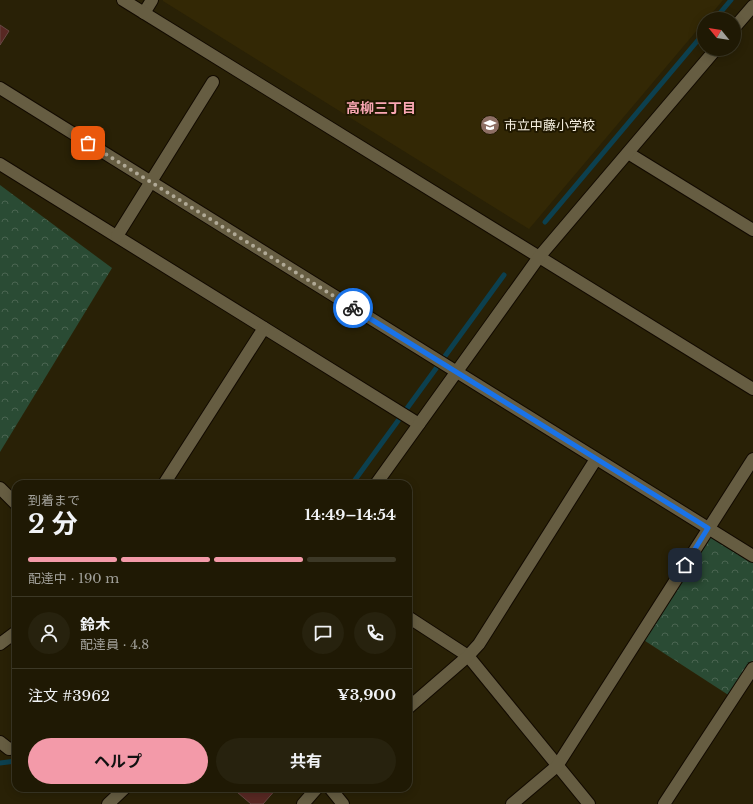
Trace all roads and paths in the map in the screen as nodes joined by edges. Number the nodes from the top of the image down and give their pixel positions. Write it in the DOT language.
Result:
graph roads {
  1 [pos="123,0"];
  2 [pos="152,0"];
  3 [pos="753,6"];
  4 [pos="144,13"];
  5 [pos="741,20"];
  6 [pos="710,56"];
  7 [pos="213,82"];
  8 [pos="0,88"];
  9 [pos="628,153"];
  10 [pos="0,164"];
  11 [pos="151,182"];
  12 [pos="753,230"];
  13 [pos="117,236"];
  14 [pos="539,257"];
  15 [pos="264,328"];
  16 [pos="456,372"];
  17 [pos="753,389"];
  18 [pos="419,424"];
  19 [pos="596,459"];
  20 [pos="753,459"];
  21 [pos="167,480"];
  22 [pos="379,480"];
  23 [pos="0,488"];
  24 [pos="12,500"];
  25 [pos="708,528"];
  26 [pos="753,556"];
  27 [pos="412,620"];
  28 [pos="12,635"];
  29 [pos="0,644"];
  30 [pos="468,656"];
  31 [pos="753,668"];
  32 [pos="748,686"];
  33 [pos="412,705"];
  34 [pos="0,742"];
  35 [pos="12,749"];
  36 [pos="557,766"];
  37 [pos="121,792"];
  38 [pos="314,792"];
  39 [pos="333,792"];
  40 [pos="108,804"];
  41 [pos="303,804"];
  42 [pos="343,804"];
  43 [pos="512,804"];
  44 [pos="589,804"];
  45 [pos="664,804"];
  1 -- 4 [label="street"];
  2 -- 4 [label="street"];
  3 -- 5 [label="street"];
  4 -- 14 [label="street"];
  6 -- 9 [label="street"];
  7 -- 11 [label="street"];
  8 -- 11 [label="street"];
  9 -- 12 [label="street"];
  9 -- 14 [label="street"];
  10 -- 13 [label="street"];
  11 -- 13 [label="street"];
  11 -- 16 [label="street"];
  13 -- 15 [label="street"];
  14 -- 16 [label="street"];
  14 -- 17 [label="street"];
  15 -- 18 [label="street"];
  15 -- 21 [label="street"];
  16 -- 18 [label="street"];
  16 -- 19 [label="street"];
  18 -- 22 [label="street"];
  19 -- 25 [label="street"];
  19 -- 30 [label="street"];
  20 -- 25 [label="street"];
  23 -- 24 [label="street"];
  25 -- 26 [label="street"];
  25 -- 36 [label="street"];
  27 -- 30 [label="street"];
  28 -- 29 [label="street"];
  30 -- 33 [label="street"];
  30 -- 36 [label="street"];
  31 -- 32 [label="street"];
  32 -- 45 [label="street"];
  34 -- 35 [label="street"];
  36 -- 43 [label="street"];
  36 -- 44 [label="street"];
  37 -- 40 [label="street"];
  38 -- 41 [label="street"];
  39 -- 42 [label="street"];
}
